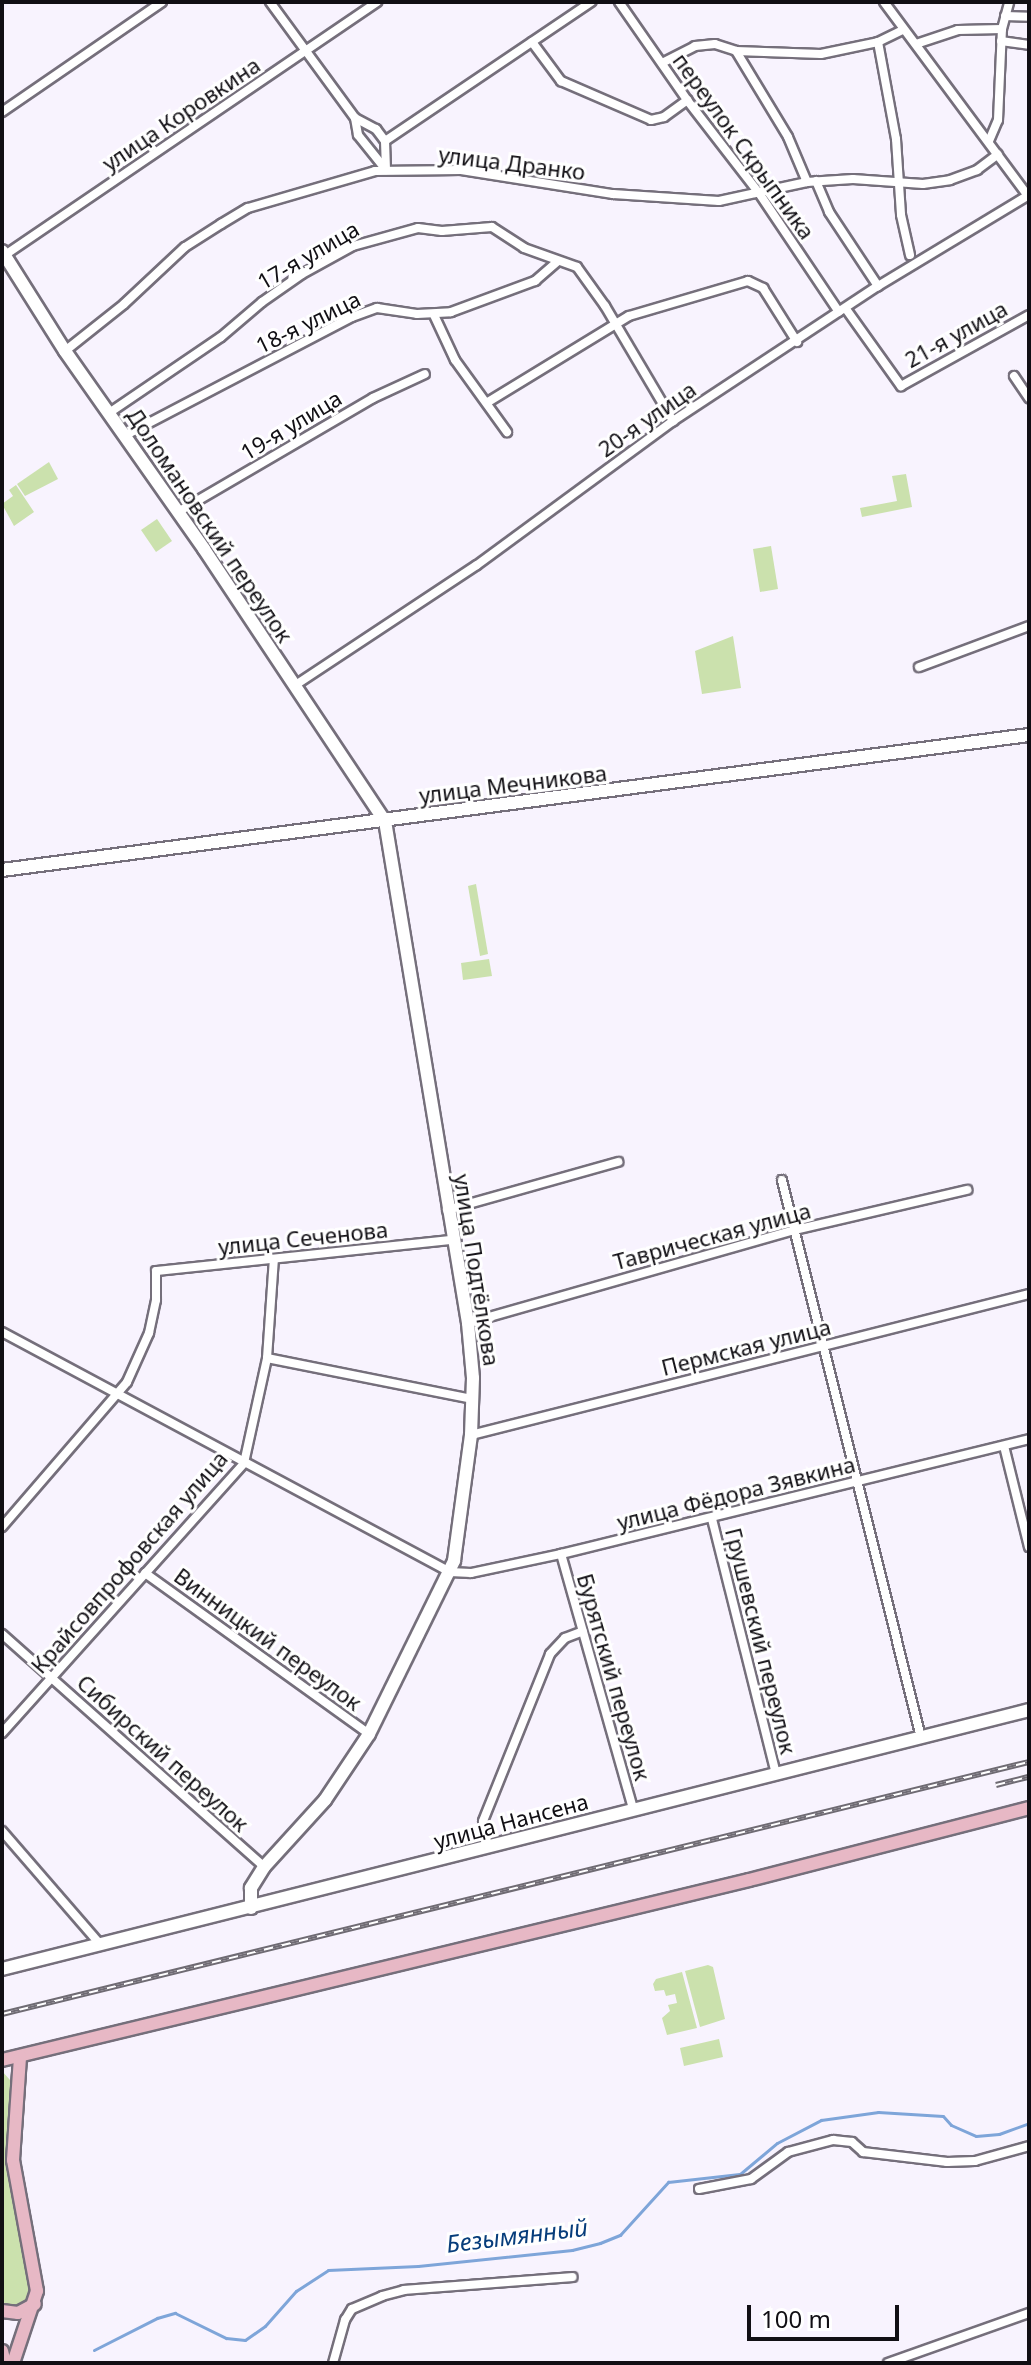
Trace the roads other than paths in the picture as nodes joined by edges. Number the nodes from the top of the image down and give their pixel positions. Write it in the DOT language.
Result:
graph roads {
  1 [pos="162,2"];
  2 [pos="270,2"];
  3 [pos="377,2"];
  4 [pos="591,2"];
  5 [pos="619,2"];
  6 [pos="884,2"];
  7 [pos="1009,2"];
  8 [pos="1005,16"];
  9 [pos="1029,17"];
  10 [pos="1002,29"];
  11 [pos="903,30"];
  12 [pos="1001,41"];
  13 [pos="532,42"];
  14 [pos="878,42"];
  15 [pos="916,44"];
  16 [pos="1029,45"];
  17 [pos="306,51"];
  18 [pos="736,51"];
  19 [pos="662,63"];
  20 [pos="687,100"];
  21 [pos="2,112"];
  22 [pos="355,118"];
  23 [pos="385,141"];
  24 [pos="989,141"];
  25 [pos="998,154"];
  26 [pos="386,170"];
  27 [pos="812,182"];
  28 [pos="901,184"];
  29 [pos="759,193"];
  30 [pos="1029,196"];
  31 [pos="3,253"];
  32 [pos="910,255"];
  33 [pos="557,262"];
  34 [pos="878,286"];
  35 [pos="842,310"];
  36 [pos="434,315"];
  37 [pos="1029,315"];
  38 [pos="614,324"];
  39 [pos="797,342"];
  40 [pos="65,351"];
  41 [pos="425,374"];
  42 [pos="1014,376"];
  43 [pos="901,386"];
  44 [pos="1029,398"];
  45 [pos="488,402"];
  46 [pos="109,413"];
  47 [pos="673,421"];
  48 [pos="507,432"];
  49 [pos="126,435"];
  50 [pos="178,512"];
  51 [pos="1029,626"];
  52 [pos="919,667"];
  53 [pos="294,686"];
  54 [pos="1029,735"];
  55 [pos="385,821"];
  56 [pos="2,870"];
  57 [pos="618,1162"];
  58 [pos="782,1180"];
  59 [pos="967,1190"];
  60 [pos="447,1210"];
  61 [pos="795,1230"];
  62 [pos="453,1240"];
  63 [pos="274,1259"];
  64 [pos="1029,1294"];
  65 [pos="468,1323"];
  66 [pos="2,1332"];
  67 [pos="824,1345"];
  68 [pos="267,1358"];
  69 [pos="118,1396"];
  70 [pos="473,1399"];
  71 [pos="471,1435"];
  72 [pos="1029,1439"];
  73 [pos="1004,1446"];
  74 [pos="244,1463"];
  75 [pos="858,1482"];
  76 [pos="712,1519"];
  77 [pos="2,1527"];
  78 [pos="1029,1547"];
  79 [pos="561,1554"];
  80 [pos="450,1572"];
  81 [pos="145,1573"];
  82 [pos="583,1631"];
  83 [pos="2,1634"];
  84 [pos="51,1678"];
  85 [pos="1029,1710"];
  86 [pos="2,1733"];
  87 [pos="369,1734"];
  88 [pos="921,1737"];
  89 [pos="776,1773"];
  90 [pos="1029,1808"];
  91 [pos="633,1809"];
  92 [pos="2,1831"];
  93 [pos="488,1848"];
  94 [pos="264,1867"];
  95 [pos="251,1908"];
  96 [pos="100,1944"];
  97 [pos="2,1969"];
  98 [pos="20,2056"];
  99 [pos="2,2060"];
  100 [pos="1029,2146"];
  101 [pos="699,2189"];
  102 [pos="573,2277"];
  103 [pos="35,2304"];
  104 [pos="2,2311"];
  105 [pos="1029,2313"];
  106 [pos="2,2351"];
  107 [pos="5,2363"];
  108 [pos="13,2363"];
  109 [pos="333,2363"];
  110 [pos="888,2363"];
  1 -- 21 [label="street"];
  2 -- 17 [label="street"];
  3 -- 17 [label="street, улица Коровкина"];
  4 -- 13 [label="street"];
  5 -- 19 [label="street, переулок Скрыпника"];
  6 -- 11 [label="street"];
  7 -- 8 [label="street"];
  8 -- 9 [label="street"];
  8 -- 10 [label="street"];
  10 -- 12 [label="street"];
  10 -- 15 [label="street"];
  11 -- 14 [label="street"];
  11 -- 15 [label="street"];
  12 -- 16 [label="street"];
  12 -- 24 [label="street"];
  13 -- 20 [label="street"];
  13 -- 23 [label="street"];
  14 -- 18 [label="street"];
  14 -- 28 [label="street"];
  15 -- 24 [label="street"];
  17 -- 22 [label="street"];
  17 -- 31 [label="street, улица Коровкина"];
  18 -- 19 [label="street"];
  18 -- 27 [label="street"];
  19 -- 20 [label="street, переулок Скрыпника"];
  20 -- 29 [label="street, переулок Скрыпника"];
  22 -- 23 [label="street"];
  22 -- 26 [label="street"];
  23 -- 26 [label="street"];
  24 -- 25 [label="street"];
  25 -- 28 [label="street, улица Дранко"];
  25 -- 30 [label="street"];
  26 -- 29 [label="street, улица Дранко"];
  26 -- 40 [label="street, улица Дранко"];
  27 -- 28 [label="street, улица Дранко"];
  27 -- 29 [label="street, улица Дранко"];
  27 -- 34 [label="street"];
  28 -- 32 [label="street"];
  29 -- 35 [label="street, переулок Скрыпника"];
  30 -- 34 [label="street, 20-я улица"];
  31 -- 40 [label="main road, Доломановский переулок"];
  33 -- 36 [label="street, 18-я улица"];
  33 -- 38 [label="street, 17-я улица"];
  33 -- 46 [label="street, 17-я улица"];
  34 -- 35 [label="street, 20-я улица"];
  35 -- 39 [label="street, 20-я улица"];
  35 -- 43 [label="street, переулок Скрыпника"];
  36 -- 45 [label="street"];
  36 -- 49 [label="street, 18-я улица"];
  37 -- 43 [label="street, 21-я улица"];
  38 -- 39 [label="street"];
  38 -- 45 [label="street"];
  38 -- 47 [label="street, 17-я улица"];
  39 -- 47 [label="street, 20-я улица"];
  40 -- 46 [label="main road, Доломановский переулок"];
  41 -- 50 [label="street, 19-я улица"];
  42 -- 44 [label="street"];
  45 -- 48 [label="street"];
  46 -- 49 [label="main road, Доломановский переулок"];
  47 -- 53 [label="street, 20-я улица"];
  49 -- 50 [label="main road, Доломановский переулок"];
  50 -- 53 [label="main road, Доломановский переулок"];
  51 -- 52 [label="street"];
  53 -- 55 [label="main road, Доломановский переулок"];
  54 -- 55 [label="main road, улица Мечникова"];
  55 -- 56 [label="main road, улица Мечникова"];
  55 -- 60 [label="main road, улица Подтёлкова"];
  57 -- 60 [label="street"];
  58 -- 61 [label="street"];
  59 -- 61 [label="street, Таврическая улица"];
  60 -- 62 [label="main road, улица Подтёлкова"];
  61 -- 65 [label="street, Таврическая улица"];
  61 -- 67 [label="street"];
  62 -- 63 [label="street, улица Сеченова"];
  62 -- 65 [label="main road, улица Подтёлкова"];
  63 -- 68 [label="street, Крайсовпрофовская улица"];
  63 -- 69 [label="street, улица Сеченова"];
  64 -- 67 [label="street, Пермская улица"];
  65 -- 70 [label="main road, улица Подтёлкова"];
  66 -- 69 [label="street"];
  67 -- 71 [label="street, Пермская улица"];
  67 -- 75 [label="street"];
  68 -- 70 [label="street"];
  68 -- 74 [label="street, Крайсовпрофовская улица"];
  69 -- 74 [label="street"];
  69 -- 77 [label="street"];
  70 -- 71 [label="main road, улица Подтёлкова"];
  71 -- 80 [label="main road, улица Подтёлкова"];
  72 -- 73 [label="street, улица Фёдора Зявкина"];
  73 -- 75 [label="street, улица Фёдора Зявкина"];
  73 -- 78 [label="street"];
  74 -- 80 [label="street"];
  74 -- 81 [label="street, Крайсовпрофовская улица"];
  75 -- 76 [label="street, улица Фёдора Зявкина"];
  75 -- 88 [label="street"];
  76 -- 79 [label="street, улица Фёдора Зявкина"];
  76 -- 89 [label="street, Грушевский переулок"];
  79 -- 80 [label="street, улица Фёдора Зявкина"];
  79 -- 82 [label="street, Бурятский переулок"];
  80 -- 87 [label="main road, улица Подтёлкова"];
  81 -- 84 [label="street, Крайсовпрофовская улица"];
  81 -- 87 [label="street, Винницкий переулок"];
  82 -- 91 [label="street, Бурятский переулок"];
  82 -- 93 [label="street"];
  83 -- 84 [label="street, Сибирский переулок"];
  84 -- 86 [label="street, Крайсовпрофовская улица"];
  84 -- 94 [label="street, Сибирский переулок"];
  85 -- 88 [label="main road, улица Нансена"];
  87 -- 94 [label="main road, улица Подтёлкова"];
  88 -- 89 [label="main road, улица Нансена"];
  89 -- 91 [label="main road, улица Нансена"];
  90 -- 98 [label="main road"];
  91 -- 93 [label="main road, улица Нансена"];
  92 -- 96 [label="street"];
  93 -- 95 [label="main road, улица Нансена"];
  94 -- 95 [label="main road, улица Подтёлкова"];
  95 -- 96 [label="main road, улица Нансена"];
  96 -- 97 [label="main road, улица Нансена"];
  98 -- 99 [label="main road"];
  98 -- 103 [label="main road"];
  100 -- 101 [label="street"];
  102 -- 109 [label="street"];
  103 -- 104 [label="main road"];
  103 -- 108 [label="main road"];
  105 -- 110 [label="street"];
  106 -- 107 [label="main road"];
}
